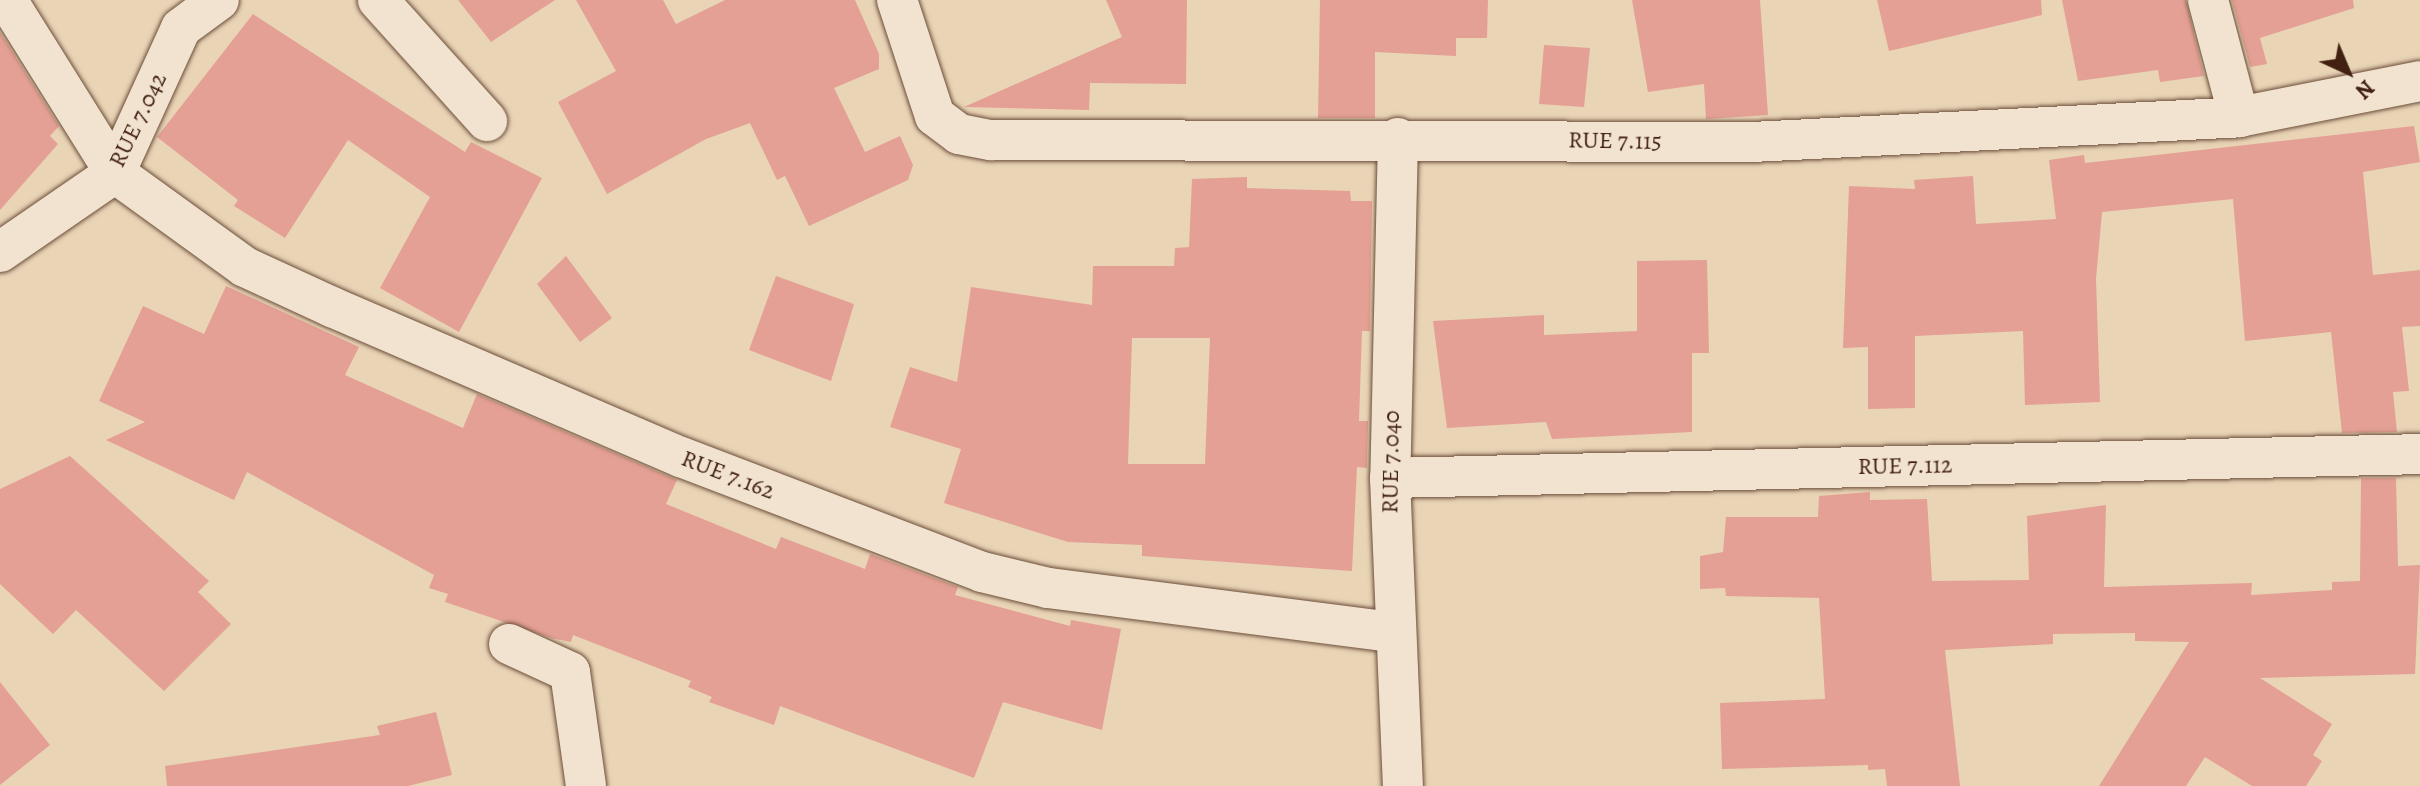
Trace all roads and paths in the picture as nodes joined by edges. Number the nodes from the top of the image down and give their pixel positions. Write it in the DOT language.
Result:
graph roads {
  1 [pos="7,0"];
  2 [pos="219,0"];
  3 [pos="378,0"];
  4 [pos="897,0"];
  5 [pos="2208,0"];
  6 [pos="2420,81"];
  7 [pos="2239,117"];
  8 [pos="487,121"];
  9 [pos="1398,138"];
  10 [pos="115,173"];
  11 [pos="0,252"];
  12 [pos="2420,454"];
  13 [pos="1390,478"];
  14 [pos="1392,632"];
  15 [pos="509,644"];
  16 [pos="586,786"];
  17 [pos="1403,786"];
  1 -- 10 [label="street"];
  2 -- 10 [label="street, RUE 7.042"];
  3 -- 8 [label="street"];
  4 -- 9 [label="street, RUE 7.115"];
  5 -- 7 [label="street"];
  6 -- 7 [label="street, RUE 7.115"];
  7 -- 9 [label="street, RUE 7.115"];
  9 -- 13 [label="street, RUE 7.040"];
  10 -- 11 [label="street, RUE 7.042"];
  10 -- 14 [label="street, RUE 7.162"];
  12 -- 13 [label="street, RUE 7.112"];
  13 -- 14 [label="street, RUE 7.040"];
  14 -- 17 [label="street, RUE 7.040"];
  15 -- 16 [label="street"];
}
